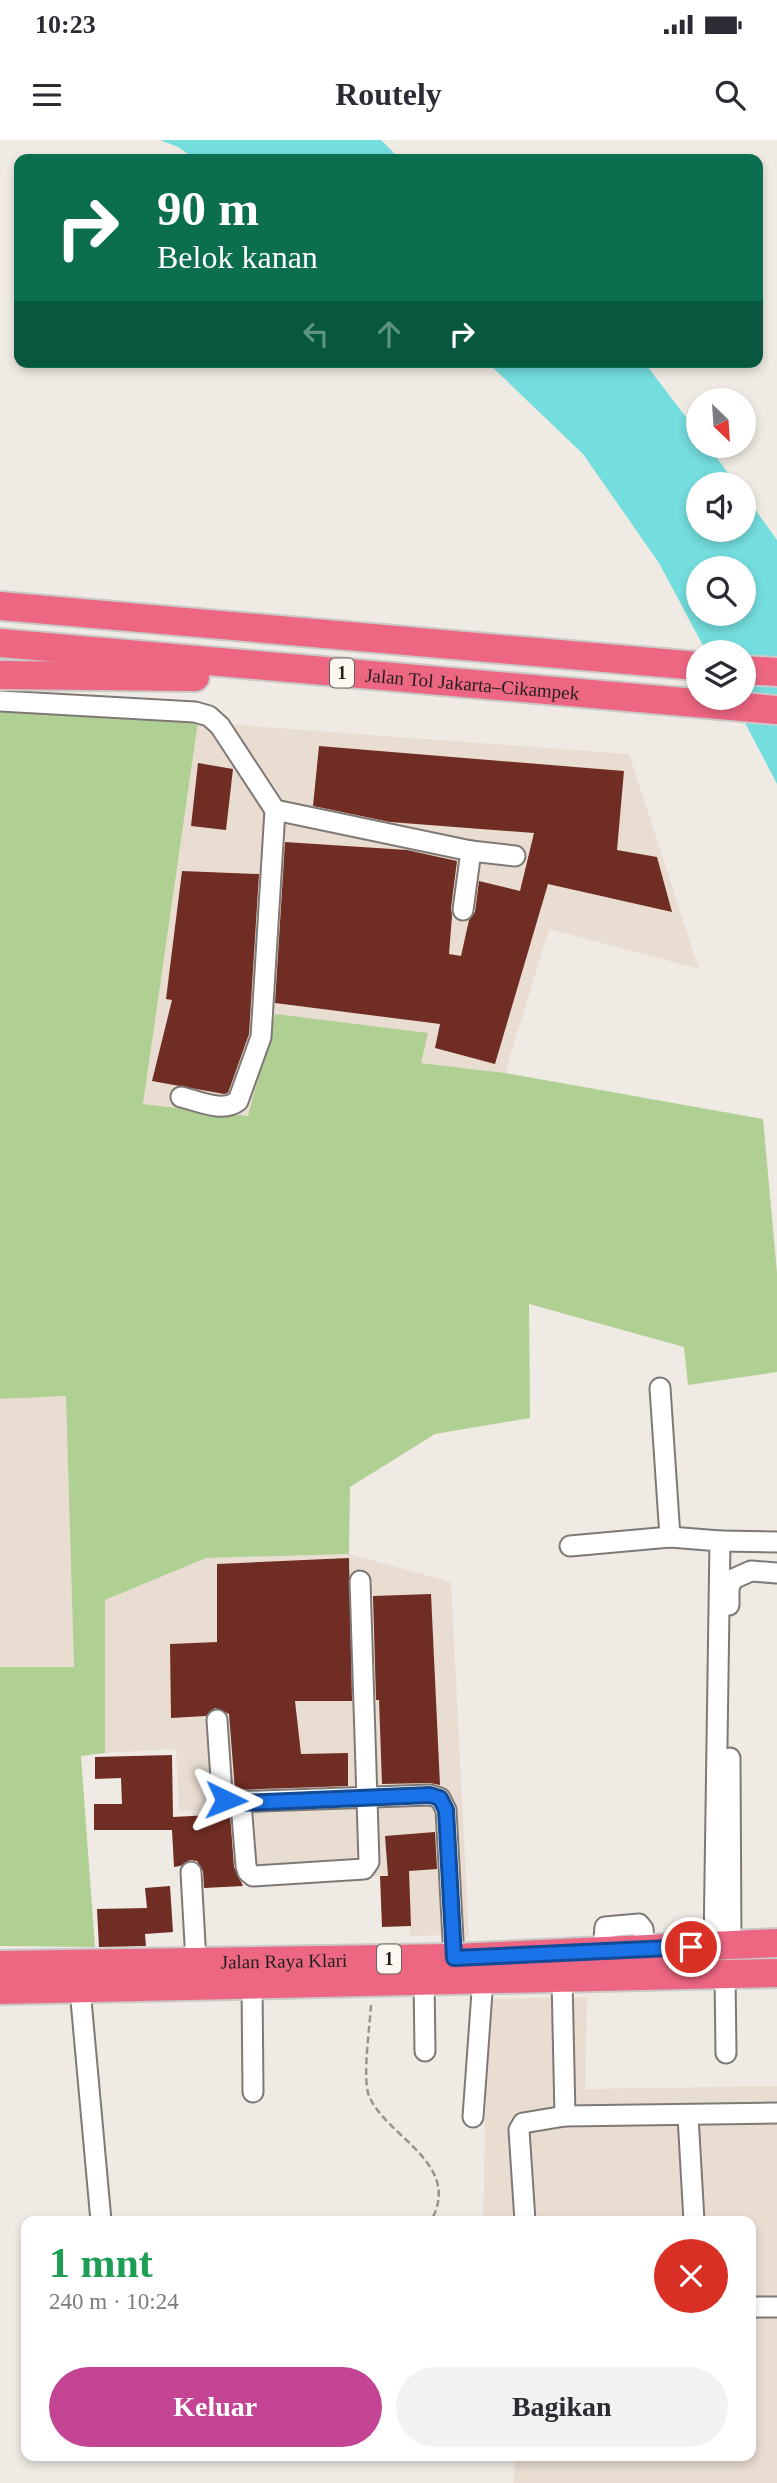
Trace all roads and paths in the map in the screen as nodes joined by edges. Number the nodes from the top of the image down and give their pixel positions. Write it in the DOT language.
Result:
graph roads {
  1 [pos="0,606"];
  2 [pos="0,643"];
  3 [pos="686,665"];
  4 [pos="756,671"];
  5 [pos="777,672"];
  6 [pos="0,675"];
  7 [pos="397,678"];
  8 [pos="0,701"];
  9 [pos="777,710"];
  10 [pos="275,810"];
  11 [pos="471,851"];
  12 [pos="515,856"];
  13 [pos="463,910"];
  14 [pos="181,1097"];
  15 [pos="660,1388"];
  16 [pos="670,1536"];
  17 [pos="720,1541"];
  18 [pos="776,1542"];
  19 [pos="570,1546"];
  20 [pos="777,1573"];
  21 [pos="360,1581"];
  22 [pos="217,1720"];
  23 [pos="367,1796"];
  24 [pos="241,1803"];
  25 [pos="191,1872"];
  26 [pos="777,1943"];
  27 [pos="722,1946"];
  28 [pos="454,1958"];
  29 [pos="196,1962"];
  30 [pos="0,1965"];
  31 [pos="777,1973"];
  32 [pos="725,1974"];
  33 [pos="483,1978"];
  34 [pos="562,1978"];
  35 [pos="424,1980"];
  36 [pos="372,1981"];
  37 [pos="252,1983"];
  38 [pos="80,1989"];
  39 [pos="0,1990"];
  40 [pos="425,2051"];
  41 [pos="726,2053"];
  42 [pos="254,2092"];
  43 [pos="777,2113"];
  44 [pos="565,2116"];
  45 [pos="688,2116"];
  46 [pos="473,2117"];
  47 [pos="101,2216"];
  48 [pos="432,2216"];
  49 [pos="525,2216"];
  50 [pos="694,2216"];
  51 [pos="756,2307"];
  52 [pos="777,2307"];
  1 -- 3 [label="highway, Jalan Tol Jakarta–Cikampek / 1"];
  2 -- 7 [label="highway, Jalan Tol Jakarta–Cikampek / 1"];
  4 -- 5 [label="highway"];
  6 -- 7 [label="highway"];
  7 -- 9 [label="highway, Jalan Tol Jakarta–Cikampek / 1"];
  8 -- 10 [label="street"];
  10 -- 11 [label="street"];
  10 -- 14 [label="street"];
  11 -- 12 [label="street"];
  11 -- 13 [label="street"];
  15 -- 16 [label="street"];
  16 -- 17 [label="street"];
  16 -- 19 [label="street"];
  17 -- 18 [label="street"];
  17 -- 27 [label="street"];
  20 -- 27 [label="street"];
  21 -- 23 [label="street"];
  22 -- 24 [label="street"];
  23 -- 24 [label="street"];
  23 -- 24 [label="street"];
  23 -- 28 [label="street"];
  25 -- 29 [label="street"];
  26 -- 27 [label="highway, Jalan Raya Klari / 1"];
  27 -- 28 [label="highway, Jalan Raya Klari / 1"];
  28 -- 29 [label="highway, Jalan Raya Klari / 1"];
  29 -- 30 [label="highway, Jalan Raya Klari / 1"];
  31 -- 32 [label="highway, Jalan Raya Klari / 1"];
  32 -- 34 [label="highway, Jalan Raya Klari / 1"];
  32 -- 41 [label="street"];
  33 -- 34 [label="highway, Jalan Raya Klari / 1"];
  33 -- 35 [label="highway, Jalan Raya Klari / 1"];
  33 -- 46 [label="street"];
  34 -- 44 [label="street"];
  35 -- 36 [label="highway, Jalan Raya Klari / 1"];
  35 -- 40 [label="street"];
  36 -- 37 [label="highway, Jalan Raya Klari / 1"];
  36 -- 48 [label="path"];
  37 -- 38 [label="highway, Jalan Raya Klari / 1"];
  37 -- 42 [label="street"];
  38 -- 39 [label="highway, Jalan Raya Klari / 1"];
  38 -- 47 [label="street"];
  43 -- 45 [label="street"];
  44 -- 45 [label="street"];
  44 -- 49 [label="street"];
  45 -- 50 [label="street"];
  51 -- 52 [label="street"];
}
